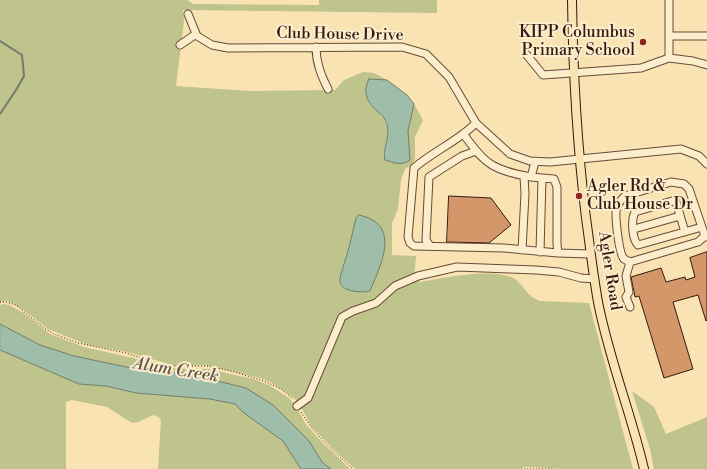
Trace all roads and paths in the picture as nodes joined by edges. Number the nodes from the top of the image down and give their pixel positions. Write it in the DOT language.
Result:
graph roads {
  1 [pos="572,0"];
  2 [pos="669,0"];
  3 [pos="188,14"];
  4 [pos="196,34"];
  5 [pos="670,36"];
  6 [pos="707,36"];
  7 [pos="180,45"];
  8 [pos="316,48"];
  9 [pos="526,54"];
  10 [pos="669,58"];
  11 [pos="707,65"];
  12 [pos="573,72"];
  13 [pos="328,90"];
  14 [pos="476,123"];
  15 [pos="464,135"];
  16 [pos="476,151"];
  17 [pos="579,159"];
  18 [pos="535,162"];
  19 [pos="707,164"];
  20 [pos="528,176"];
  21 [pos="542,178"];
  22 [pos="680,216"];
  23 [pos="702,227"];
  24 [pos="634,229"];
  25 [pos="685,232"];
  26 [pos="706,237"];
  27 [pos="430,246"];
  28 [pos="522,250"];
  29 [pos="540,252"];
  30 [pos="558,253"];
  31 [pos="590,254"];
  32 [pos="630,262"];
  33 [pos="594,279"];
  34 [pos="0,302"];
  35 [pos="630,307"];
  36 [pos="298,406"];
  37 [pos="353,469"];
  38 [pos="521,469"];
  39 [pos="553,469"];
  40 [pos="644,469"];
  1 -- 12 [label="main road, Agler Road"];
  2 -- 5 [label="street"];
  3 -- 4 [label="street"];
  4 -- 7 [label="street"];
  4 -- 8 [label="street, Club House Drive"];
  5 -- 6 [label="street"];
  5 -- 10 [label="street"];
  8 -- 13 [label="street"];
  8 -- 14 [label="street, Club House Drive"];
  9 -- 12 [label="street"];
  10 -- 11 [label="street"];
  10 -- 12 [label="street"];
  12 -- 17 [label="main road, Agler Road"];
  14 -- 15 [label="street"];
  14 -- 18 [label="street, Club House Drive"];
  15 -- 16 [label="street"];
  15 -- 27 [label="street"];
  16 -- 20 [label="street"];
  16 -- 27 [label="street"];
  17 -- 18 [label="street, Club House Drive"];
  17 -- 19 [label="street, Club House Drive"];
  17 -- 31 [label="main road, Agler Road"];
  18 -- 20 [label="street"];
  20 -- 21 [label="street"];
  20 -- 28 [label="street"];
  21 -- 29 [label="street"];
  21 -- 30 [label="street"];
  22 -- 24 [label="street"];
  22 -- 24 [label="street"];
  22 -- 25 [label="street"];
  23 -- 25 [label="street"];
  23 -- 26 [label="street"];
  23 -- 32 [label="street"];
  24 -- 25 [label="street"];
  26 -- 32 [label="street"];
  27 -- 28 [label="street"];
  28 -- 29 [label="street"];
  29 -- 30 [label="street"];
  30 -- 31 [label="street"];
  31 -- 33 [label="main road, Agler Road"];
  32 -- 35 [label="street"];
  33 -- 36 [label="street"];
  33 -- 40 [label="main road, Agler Road"];
  34 -- 36 [label="path"];
  36 -- 37 [label="path"];
  38 -- 39 [label="path"];
}
